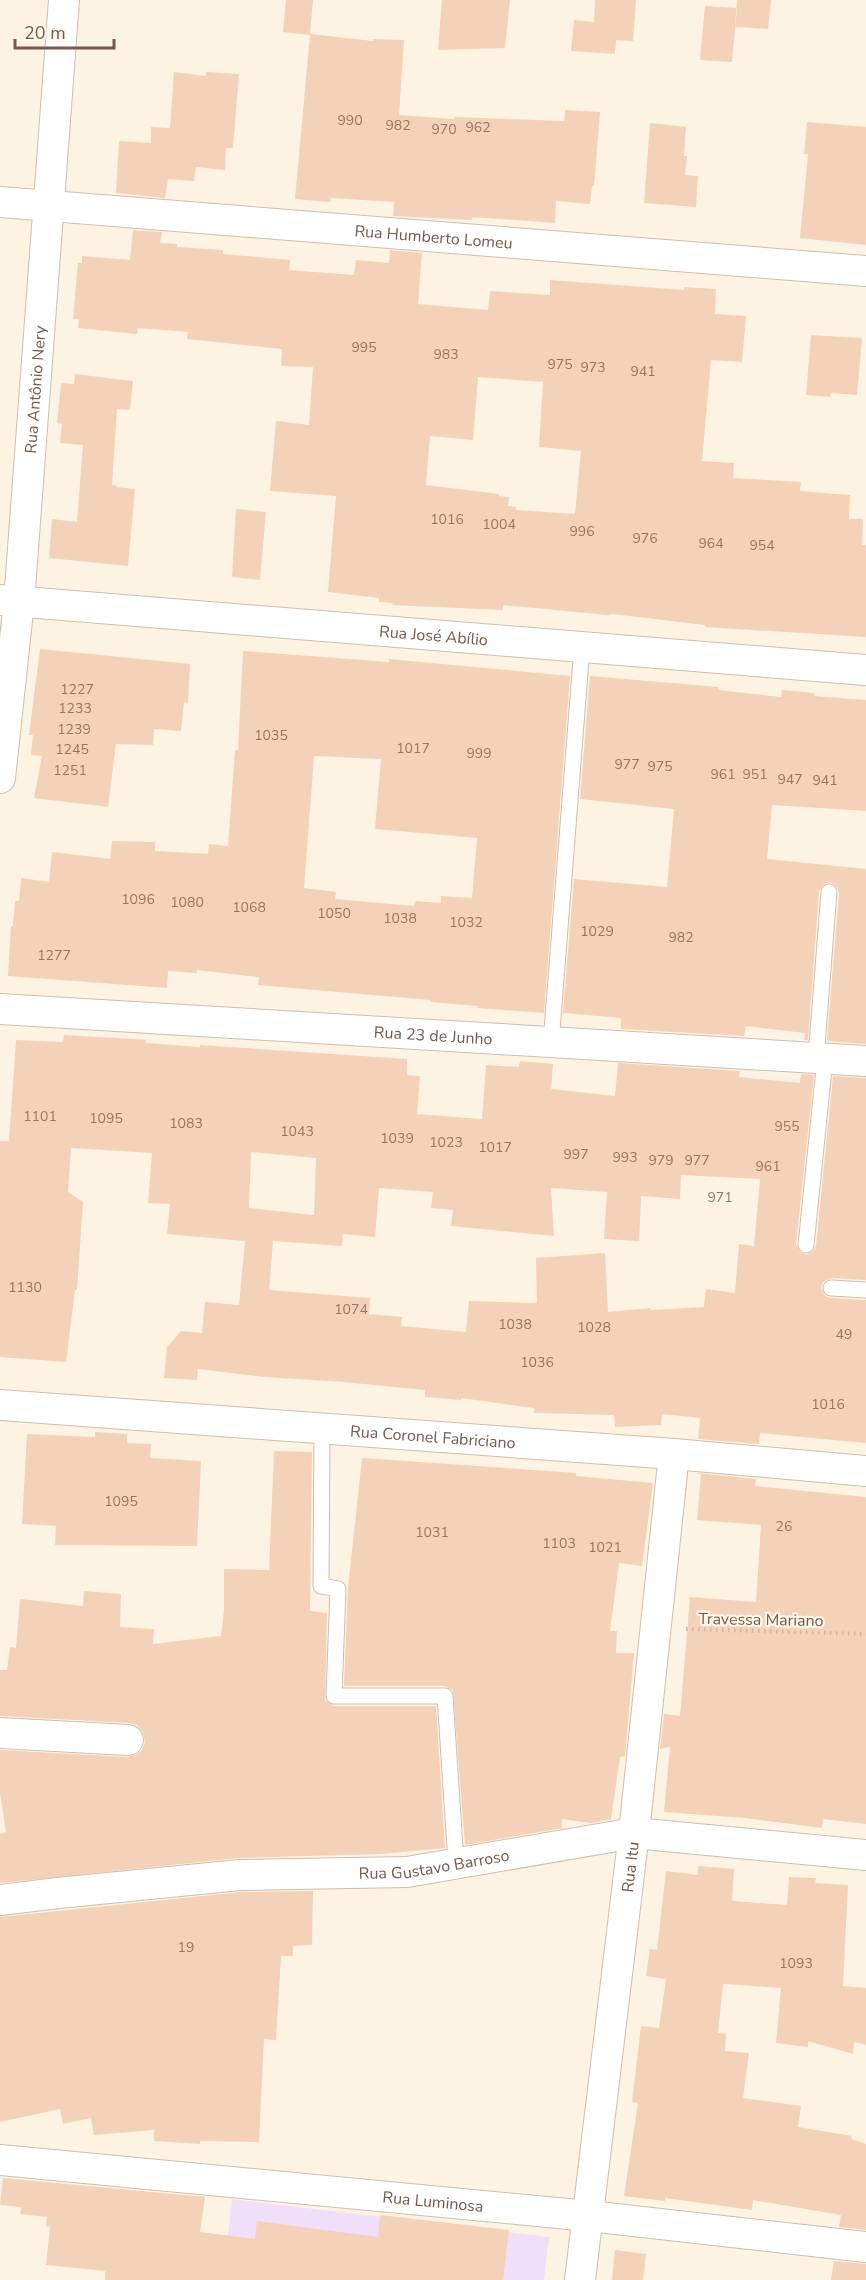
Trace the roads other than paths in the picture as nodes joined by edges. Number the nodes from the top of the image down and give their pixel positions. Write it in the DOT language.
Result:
graph roads {
  1 [pos="64,0"];
  2 [pos="0,202"];
  3 [pos="47,206"];
  4 [pos="866,272"];
  5 [pos="9,601"];
  6 [pos="582,647"];
  7 [pos="866,670"];
  8 [pos="0,778"];
  9 [pos="829,892"];
  10 [pos="0,1009"];
  11 [pos="551,1042"];
  12 [pos="820,1058"];
  13 [pos="866,1061"];
  14 [pos="806,1245"];
  15 [pos="831,1288"];
  16 [pos="866,1290"];
  17 [pos="0,1405"];
  18 [pos="322,1429"];
  19 [pos="674,1454"];
  20 [pos="866,1471"];
  21 [pos="0,1733"];
  22 [pos="128,1740"];
  23 [pos="634,1833"];
  24 [pos="866,1855"];
  25 [pos="456,1863"];
  26 [pos="0,1900"];
  27 [pos="0,2160"];
  28 [pos="589,2216"];
  29 [pos="866,2247"];
  30 [pos="580,2280"];
  1 -- 3 [label="street, Rua Antônio Nery"];
  2 -- 3 [label="street, Rua Humberto Lomeu"];
  3 -- 4 [label="street, Rua Humberto Lomeu"];
  3 -- 5 [label="street, Rua Antônio Nery"];
  5 -- 6 [label="street, Rua José Abílio"];
  5 -- 8 [label="street, Rua Antônio Nery"];
  6 -- 7 [label="street, Rua José Abílio"];
  6 -- 11 [label="lane"];
  9 -- 12 [label="lane"];
  10 -- 11 [label="street, Rua 23 de Junho"];
  11 -- 12 [label="street, Rua 23 de Junho"];
  12 -- 13 [label="street, Rua 23 de Junho"];
  12 -- 14 [label="lane"];
  15 -- 16 [label="lane"];
  17 -- 18 [label="street, Rua Coronel Fabriciano"];
  18 -- 19 [label="street, Rua Coronel Fabriciano"];
  18 -- 25 [label="lane"];
  19 -- 20 [label="street, Rua Coronel Fabriciano"];
  19 -- 23 [label="street, Rua Itu"];
  21 -- 22 [label="street"];
  23 -- 24 [label="street, Rua Gustavo Barroso"];
  23 -- 25 [label="street, Rua Gustavo Barroso"];
  23 -- 28 [label="street, Rua Itu"];
  25 -- 26 [label="street, Rua Gustavo Barroso"];
  27 -- 28 [label="street, Rua Luminosa"];
  28 -- 29 [label="street, Rua Luminosa"];
  28 -- 30 [label="street, Rua Itu"];
}
